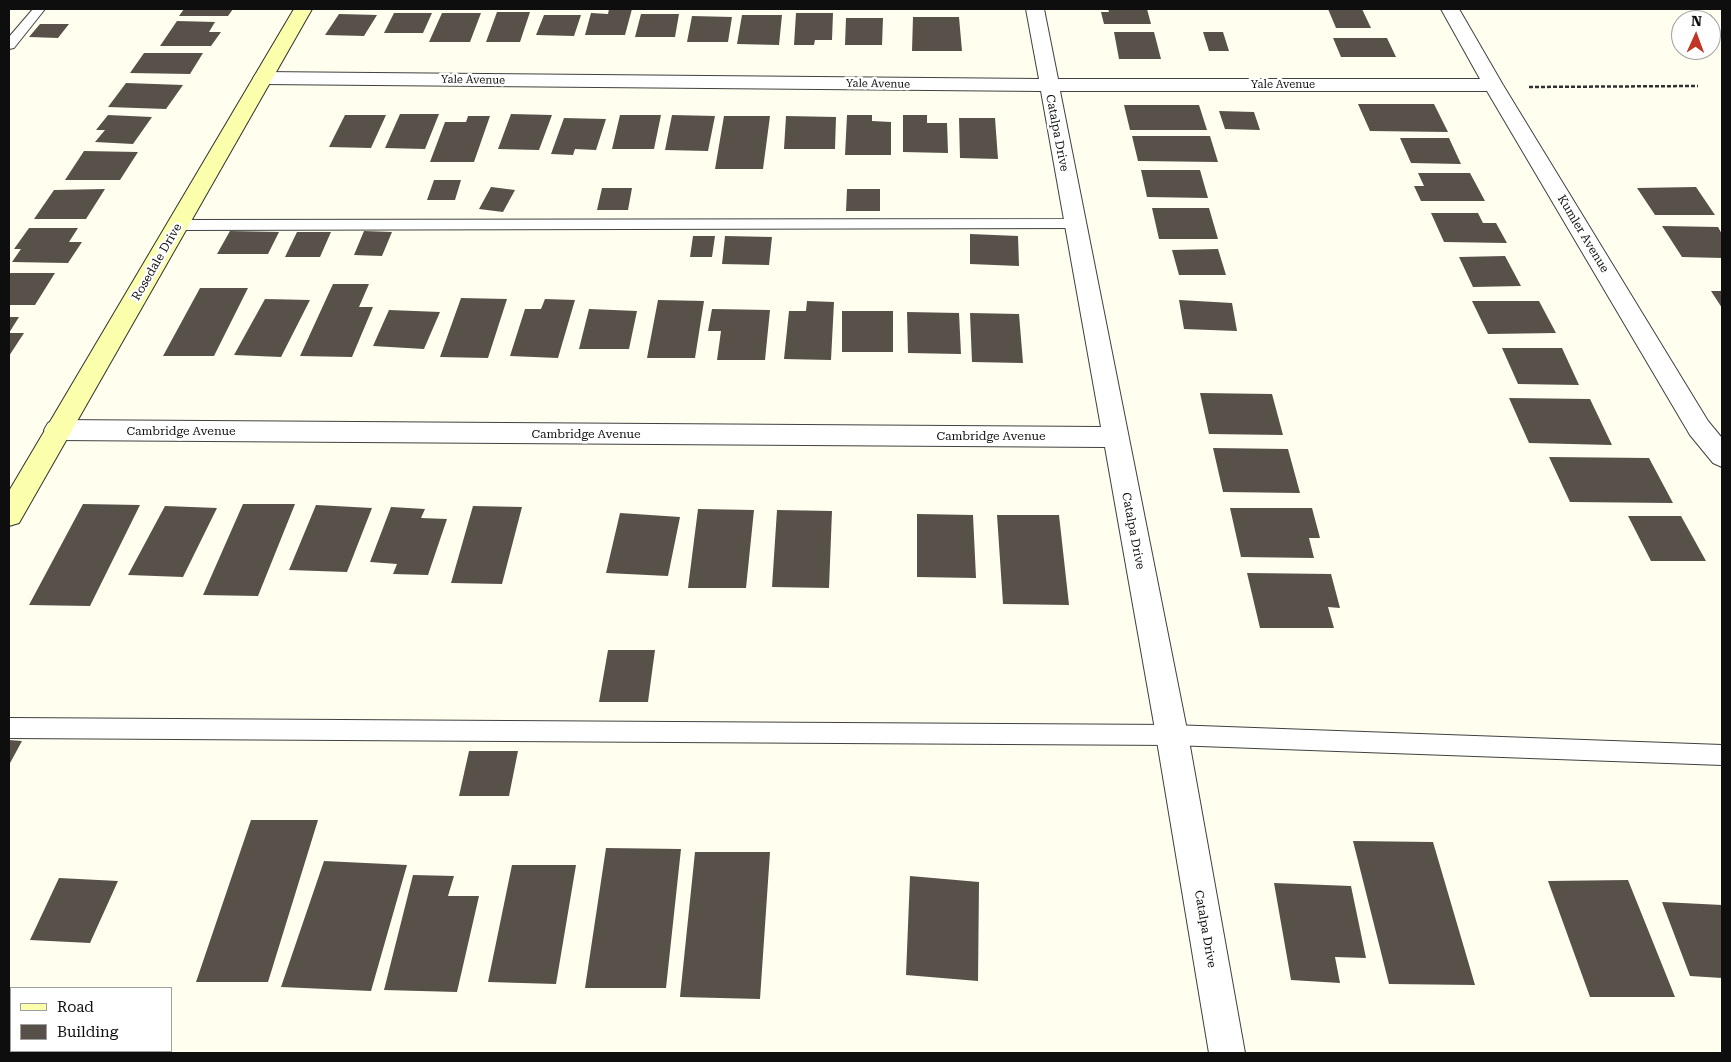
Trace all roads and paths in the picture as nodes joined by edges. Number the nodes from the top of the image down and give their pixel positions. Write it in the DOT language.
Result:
graph roads {
  1 [pos="39,9"];
  2 [pos="303,9"];
  3 [pos="1035,9"];
  4 [pos="1450,9"];
  5 [pos="9,45"];
  6 [pos="263,78"];
  7 [pos="1048,85"];
  8 [pos="1494,85"];
  9 [pos="1698,86"];
  10 [pos="1074,224"];
  11 [pos="178,225"];
  12 [pos="57,430"];
  13 [pos="1115,437"];
  14 [pos="1722,456"];
  15 [pos="9,515"];
  16 [pos="9,728"];
  17 [pos="1172,735"];
  18 [pos="1722,755"];
  19 [pos="1227,1053"];
  1 -- 5 [label="lane"];
  2 -- 6 [label="street, Rosedale Drive"];
  3 -- 7 [label="street, Catalpa Drive"];
  4 -- 8 [label="street, Kumler Avenue"];
  6 -- 7 [label="street, Yale Avenue"];
  6 -- 11 [label="street, Rosedale Drive"];
  7 -- 8 [label="street, Yale Avenue"];
  7 -- 10 [label="street, Catalpa Drive"];
  8 -- 9 [label="path"];
  8 -- 14 [label="street, Kumler Avenue"];
  10 -- 11 [label="lane"];
  10 -- 13 [label="street, Catalpa Drive"];
  11 -- 12 [label="street, Rosedale Drive"];
  12 -- 13 [label="street, Cambridge Avenue"];
  12 -- 15 [label="street, Rosedale Drive"];
  13 -- 17 [label="street, Catalpa Drive"];
  16 -- 17 [label="lane"];
  17 -- 18 [label="lane"];
  17 -- 19 [label="street, Catalpa Drive"];
}
